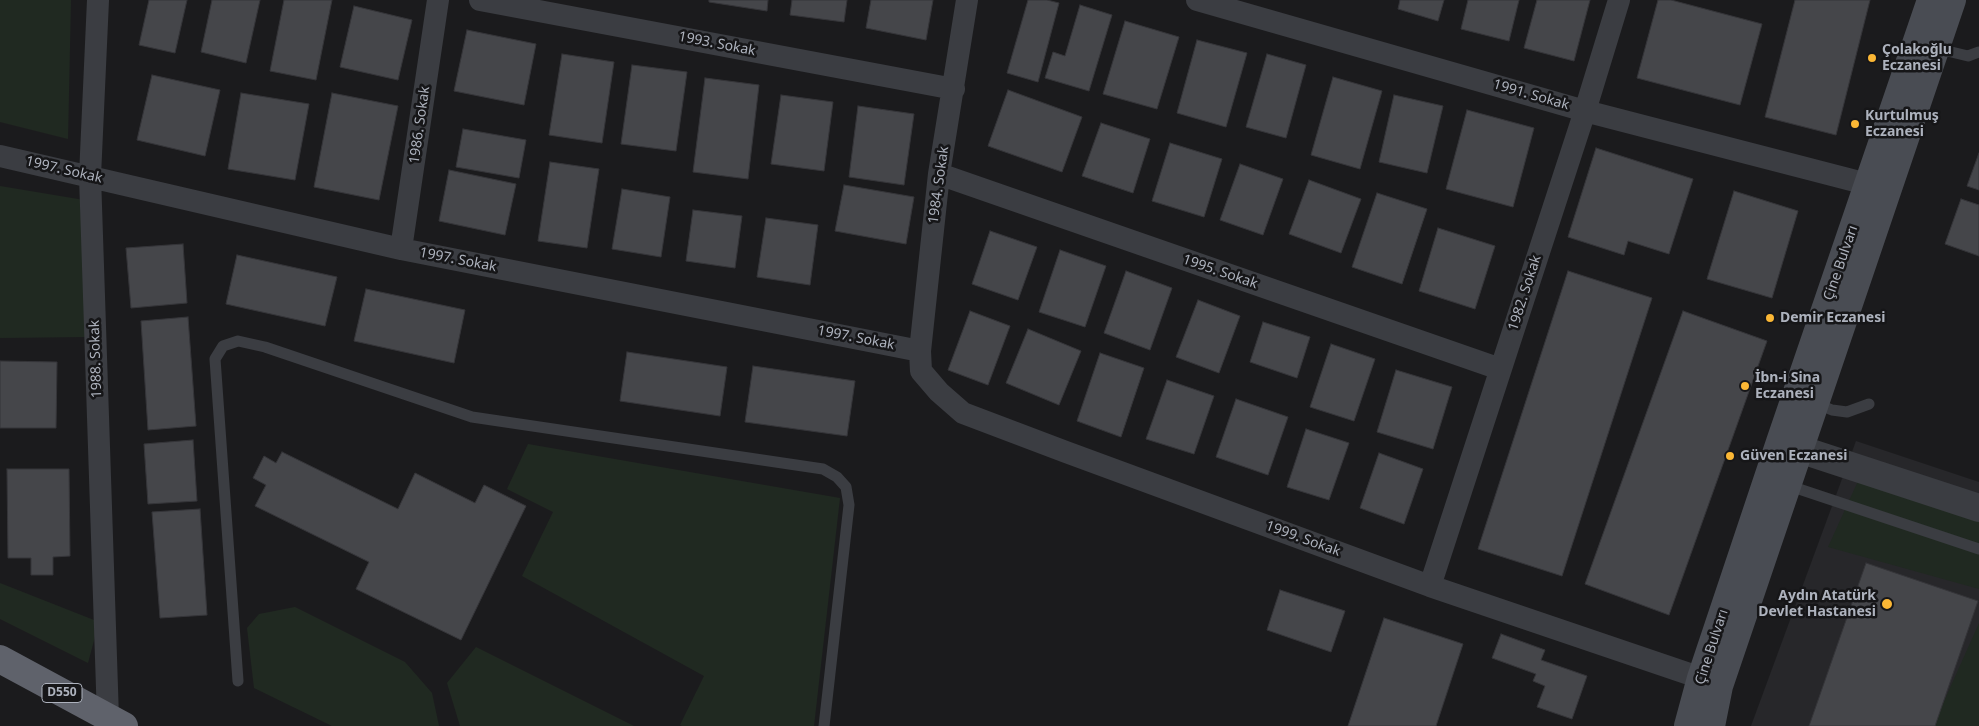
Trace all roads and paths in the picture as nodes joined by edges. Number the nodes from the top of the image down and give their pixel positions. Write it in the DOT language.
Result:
graph roads {
  1 [pos="98,0"];
  2 [pos="438,0"];
  3 [pos="480,0"];
  4 [pos="967,0"];
  5 [pos="1197,0"];
  6 [pos="1619,0"];
  7 [pos="1931,0"];
  8 [pos="1952,0"];
  9 [pos="1935,48"];
  10 [pos="1979,52"];
  11 [pos="954,89"];
  12 [pos="1585,111"];
  13 [pos="0,156"];
  14 [pos="939,174"];
  15 [pos="90,176"];
  16 [pos="1867,184"];
  17 [pos="401,249"];
  18 [pos="920,361"];
  19 [pos="1500,369"];
  20 [pos="1815,402"];
  21 [pos="1869,404"];
  22 [pos="1790,446"];
  23 [pos="1787,486"];
  24 [pos="1979,508"];
  25 [pos="1979,549"];
  26 [pos="1430,586"];
  27 [pos="0,659"];
  28 [pos="238,681"];
  29 [pos="1710,682"];
  30 [pos="116,722"];
  31 [pos="824,726"];
  32 [pos="1688,726"];
  33 [pos="1711,726"];
  1 -- 15 [label="street, 1988. Sokak"];
  2 -- 17 [label="street, 1986. Sokak"];
  3 -- 11 [label="street, 1993. Sokak"];
  4 -- 11 [label="street, 1984. Sokak"];
  5 -- 12 [label="street, 1991. Sokak"];
  6 -- 12 [label="street, 1982. Sokak"];
  7 -- 16 [label="main road, Çine Bulvarı"];
  8 -- 9 [label="main road, Çine Bulvarı"];
  9 -- 10 [label="lane"];
  9 -- 20 [label="main road, Çine Bulvarı"];
  11 -- 14 [label="street, 1984. Sokak"];
  12 -- 16 [label="street, 1991. Sokak"];
  12 -- 19 [label="street, 1982. Sokak"];
  13 -- 15 [label="street, 1997. Sokak"];
  14 -- 18 [label="street, 1984. Sokak"];
  14 -- 19 [label="street, 1995. Sokak"];
  15 -- 17 [label="street, 1997. Sokak"];
  15 -- 30 [label="street, 1988. Sokak"];
  16 -- 22 [label="main road, Çine Bulvarı"];
  17 -- 18 [label="street, 1997. Sokak"];
  18 -- 26 [label="street, 1999. Sokak"];
  19 -- 26 [label="street, 1982. Sokak"];
  20 -- 21 [label="lane"];
  20 -- 22 [label="main road, Çine Bulvarı"];
  22 -- 23 [label="main road, Çine Bulvarı"];
  22 -- 24 [label="street"];
  22 -- 29 [label="main road, Çine Bulvarı"];
  23 -- 25 [label="lane"];
  23 -- 29 [label="main road, Çine Bulvarı"];
  26 -- 29 [label="street, 1999. Sokak"];
  27 -- 30 [label="highway, D550"];
  28 -- 31 [label="lane"];
  29 -- 32 [label="main road, Çine Bulvarı"];
  29 -- 33 [label="main road, Çine Bulvarı"];
}
